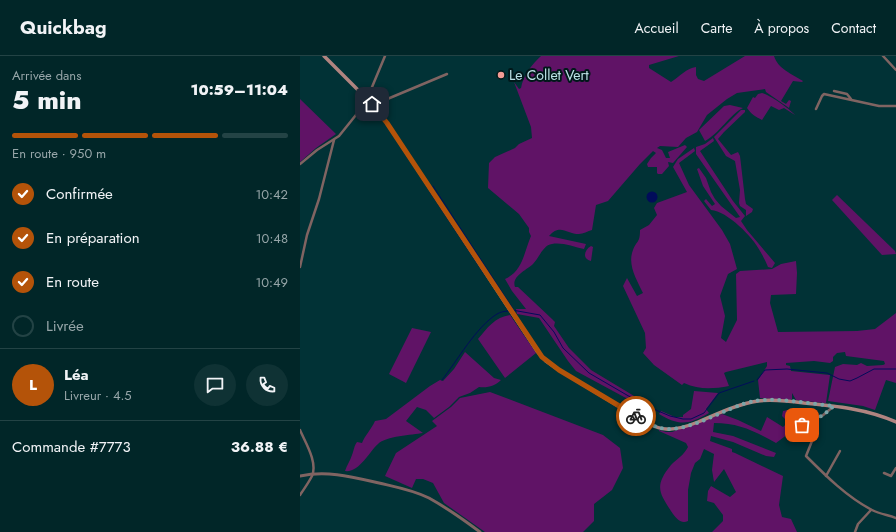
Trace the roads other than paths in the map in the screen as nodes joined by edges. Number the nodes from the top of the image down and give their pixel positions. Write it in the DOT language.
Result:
graph roads {
  1 [pos="324,56"];
  2 [pos="385,56"];
  3 [pos="883,56"];
  4 [pos="896,70"];
  5 [pos="447,74"];
  6 [pos="834,91"];
  7 [pos="852,100"];
  8 [pos="370,102"];
  9 [pos="896,106"];
  10 [pos="816,109"];
  11 [pos="334,140"];
  12 [pos="300,164"];
  13 [pos="300,267"];
  14 [pos="834,406"];
  15 [pos="896,422"];
  16 [pos="300,430"];
  17 [pos="840,451"];
  18 [pos="896,468"];
  19 [pos="884,473"];
  20 [pos="312,474"];
  21 [pos="300,476"];
  22 [pos="826,476"];
  23 [pos="300,495"];
  24 [pos="871,510"];
  25 [pos="896,518"];
  26 [pos="480,532"];
  27 [pos="855,532"];
  1 -- 8 [label="main road"];
  2 -- 8 [label="street"];
  3 -- 4 [label="street"];
  5 -- 8 [label="street"];
  6 -- 7 [label="street"];
  7 -- 9 [label="street"];
  7 -- 10 [label="street"];
  8 -- 11 [label="street"];
  8 -- 14 [label="main road"];
  11 -- 12 [label="street"];
  11 -- 13 [label="street"];
  14 -- 15 [label="main road"];
  14 -- 22 [label="street"];
  16 -- 20 [label="street"];
  17 -- 22 [label="street"];
  18 -- 19 [label="street"];
  20 -- 21 [label="street"];
  20 -- 23 [label="street"];
  20 -- 26 [label="street"];
  22 -- 24 [label="street"];
  24 -- 25 [label="street"];
  24 -- 27 [label="street"];
}
